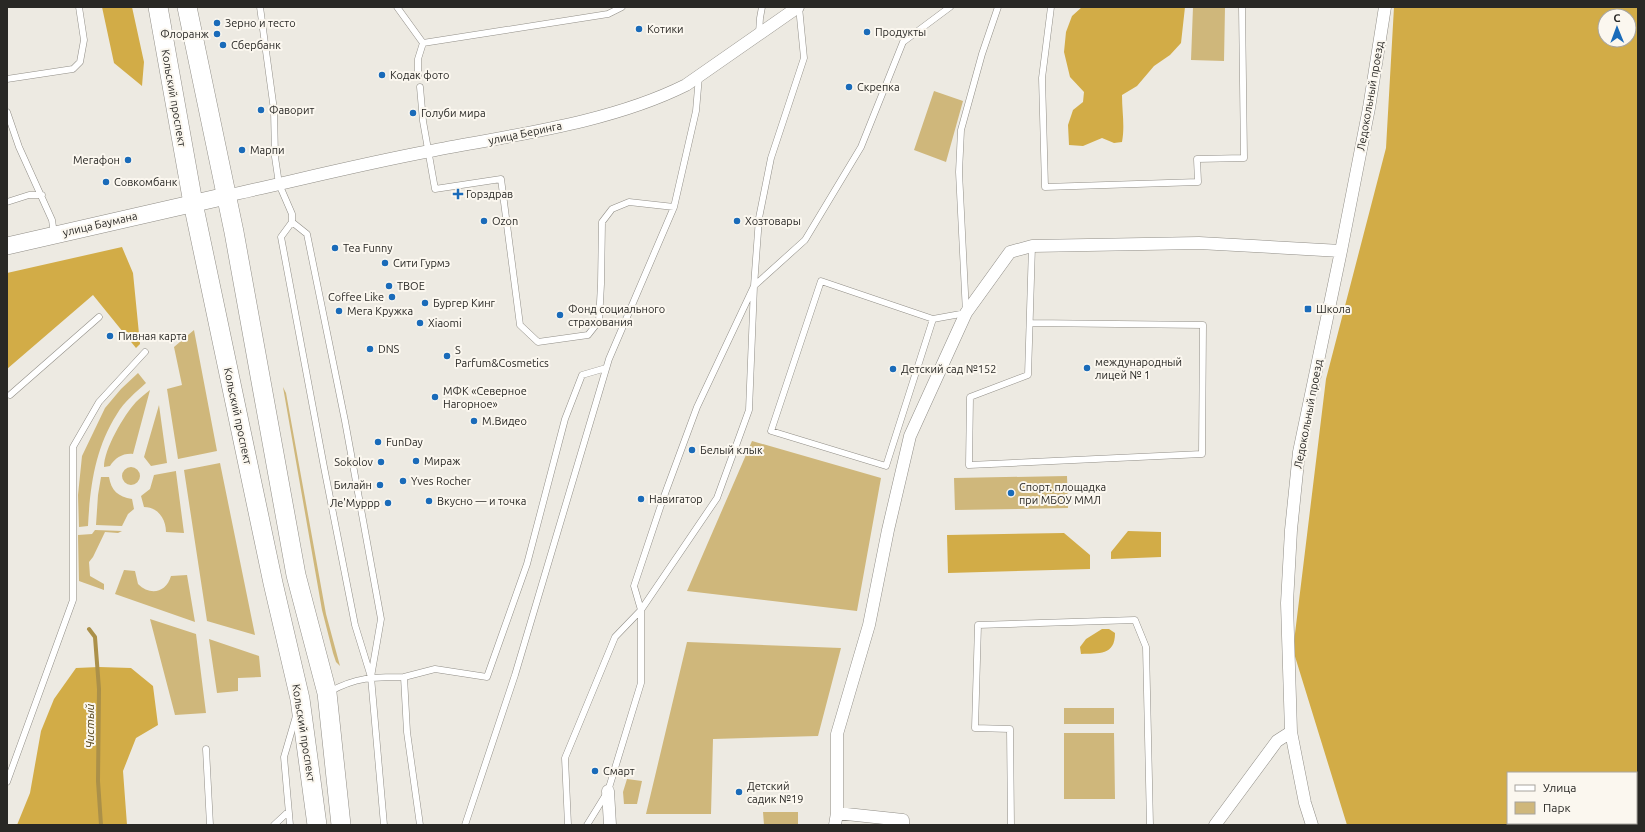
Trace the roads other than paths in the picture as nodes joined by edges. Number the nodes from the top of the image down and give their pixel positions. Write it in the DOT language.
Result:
graph roads {
  1 [pos="79,7"];
  2 [pos="158,7"];
  3 [pos="187,7"];
  4 [pos="397,7"];
  5 [pos="622,7"];
  6 [pos="762,7"];
  7 [pos="799,7"];
  8 [pos="950,7"];
  9 [pos="998,7"];
  10 [pos="1051,7"];
  11 [pos="1242,7"];
  12 [pos="1385,7"];
  13 [pos="261,8"];
  14 [pos="759,33"];
  15 [pos="423,43"];
  16 [pos="418,76"];
  17 [pos="699,76"];
  18 [pos="7,79"];
  19 [pos="420,87"];
  20 [pos="7,112"];
  21 [pos="428,151"];
  22 [pos="279,184"];
  23 [pos="42,195"];
  24 [pos="226,196"];
  25 [pos="7,202"];
  26 [pos="193,203"];
  27 [pos="674,207"];
  28 [pos="292,222"];
  29 [pos="54,234"];
  30 [pos="7,246"];
  31 [pos="1032,246"];
  32 [pos="1341,251"];
  33 [pos="754,286"];
  34 [pos="966,312"];
  35 [pos="99,316"];
  36 [pos="933,319"];
  37 [pos="1031,323"];
  38 [pos="145,352"];
  39 [pos="606,368"];
  40 [pos="8,394"];
  41 [pos="7,402"];
  42 [pos="641,610"];
  43 [pos="371,677"];
  44 [pos="404,677"];
  45 [pos="327,693"];
  46 [pos="300,699"];
  47 [pos="1292,732"];
  48 [pos="206,748"];
  49 [pos="7,782"];
  50 [pos="608,791"];
  51 [pos="288,812"];
  52 [pos="836,819"];
  53 [pos="210,825"];
  54 [pos="274,825"];
  55 [pos="290,825"];
  56 [pos="317,825"];
  57 [pos="341,825"];
  58 [pos="384,825"];
  59 [pos="420,825"];
  60 [pos="466,825"];
  61 [pos="568,825"];
  62 [pos="587,825"];
  63 [pos="610,825"];
  64 [pos="903,825"];
  65 [pos="1011,825"];
  66 [pos="1150,825"];
  67 [pos="1215,825"];
  68 [pos="1312,825"];
  1 -- 18 [label="lane"];
  2 -- 26 [label="main road, Кольский проспект"];
  3 -- 24 [label="main road"];
  4 -- 15 [label="lane"];
  5 -- 15 [label="lane"];
  6 -- 14 [label="lane"];
  7 -- 14 [label="street, улица Беринга"];
  7 -- 33 [label="lane"];
  8 -- 33 [label="lane"];
  9 -- 34 [label="lane"];
  10 -- 11 [label="lane"];
  12 -- 32 [label="street, Ледокольный проезд"];
  13 -- 22 [label="lane"];
  14 -- 17 [label="street, улица Беринга"];
  15 -- 16 [label="lane"];
  17 -- 21 [label="street, улица Беринга"];
  17 -- 27 [label="lane"];
  19 -- 21 [label="lane"];
  20 -- 23 [label="lane"];
  21 -- 22 [label="street, улица Беринга"];
  21 -- 27 [label="lane"];
  22 -- 24 [label="street, улица Беринга"];
  22 -- 28 [label="lane"];
  23 -- 25 [label="lane"];
  23 -- 29 [label="lane"];
  24 -- 26 [label="street, улица Баумана"];
  24 -- 45 [label="main road"];
  26 -- 29 [label="street, улица Баумана"];
  26 -- 46 [label="main road, Кольский проспект"];
  27 -- 39 [label="lane"];
  28 -- 43 [label="lane"];
  28 -- 43 [label="lane"];
  29 -- 30 [label="street, улица Баумана"];
  31 -- 32 [label="street"];
  31 -- 34 [label="street"];
  31 -- 37 [label="lane"];
  32 -- 47 [label="street, Ледокольный проезд"];
  33 -- 42 [label="lane"];
  33 -- 42 [label="lane"];
  34 -- 36 [label="lane"];
  34 -- 52 [label="street"];
  35 -- 40 [label="lane"];
  36 -- 36 [label="lane"];
  37 -- 37 [label="lane"];
  38 -- 49 [label="lane"];
  39 -- 44 [label="lane"];
  39 -- 60 [label="lane"];
  40 -- 41 [label="lane"];
  42 -- 50 [label="lane"];
  42 -- 61 [label="lane"];
  43 -- 44 [label="lane"];
  43 -- 45 [label="lane"];
  43 -- 58 [label="lane"];
  44 -- 59 [label="lane"];
  45 -- 57 [label="main road"];
  46 -- 51 [label="lane"];
  46 -- 56 [label="main road, Кольский проспект"];
  47 -- 67 [label="street"];
  47 -- 68 [label="street, Ледокольный проезд"];
  48 -- 53 [label="lane"];
  50 -- 62 [label="lane"];
  50 -- 63 [label="street"];
  51 -- 54 [label="lane"];
  51 -- 55 [label="lane"];
  52 -- 64 [label="street"];
  65 -- 66 [label="lane"];
}
